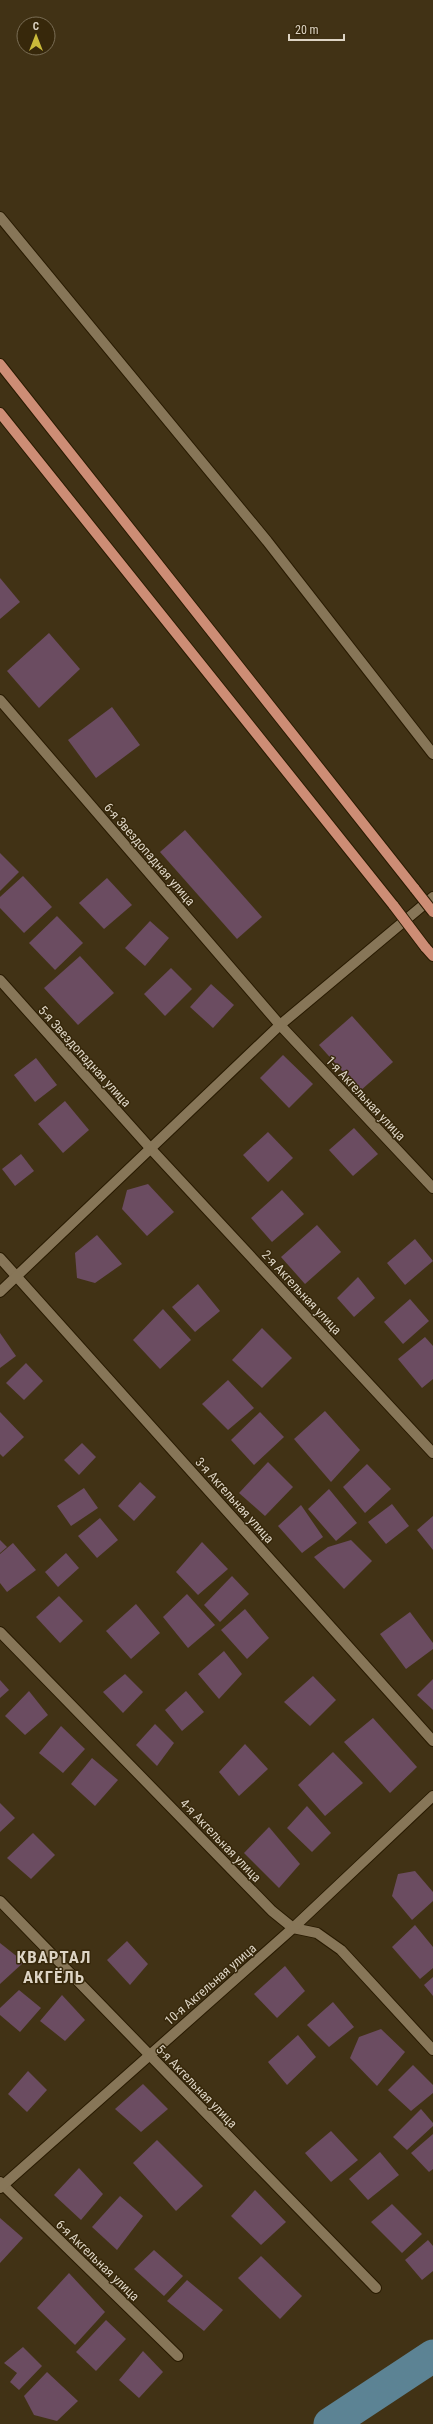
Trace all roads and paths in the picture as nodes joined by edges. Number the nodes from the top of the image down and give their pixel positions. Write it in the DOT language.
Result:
graph roads {
  1 [pos="0,217"];
  2 [pos="0,364"];
  3 [pos="0,413"];
  4 [pos="0,700"];
  5 [pos="433,754"];
  6 [pos="433,897"];
  7 [pos="433,912"];
  8 [pos="433,956"];
  9 [pos="0,980"];
  10 [pos="280,1025"];
  11 [pos="151,1149"];
  12 [pos="433,1188"];
  13 [pos="0,1258"];
  14 [pos="17,1276"];
  15 [pos="0,1292"];
  16 [pos="433,1453"];
  17 [pos="0,1632"];
  18 [pos="433,1741"];
  19 [pos="433,1796"];
  20 [pos="0,1901"];
  21 [pos="293,1928"];
  22 [pos="433,2050"];
  23 [pos="149,2055"];
  24 [pos="1,2185"];
  25 [pos="376,2288"];
  26 [pos="178,2356"];
  1 -- 5 [label="street"];
  2 -- 7 [label="main road, bridge"];
  3 -- 8 [label="main road, bridge"];
  4 -- 10 [label="street, 6-я Звездопадная улица"];
  6 -- 10 [label="street"];
  9 -- 11 [label="street, 5-я Звездопадная улица"];
  10 -- 11 [label="street"];
  10 -- 12 [label="street, 1-я Акгельная улица"];
  11 -- 14 [label="street"];
  11 -- 16 [label="street, 2-я Акгельная улица"];
  13 -- 14 [label="street, 3-я Акгельная улица"];
  14 -- 15 [label="street"];
  14 -- 18 [label="street, 3-я Акгельная улица"];
  17 -- 21 [label="street, 4-я Акгельная улица"];
  19 -- 21 [label="street, 10-я Акгельная улица"];
  20 -- 23 [label="street, 5-я Акгельная улица"];
  21 -- 22 [label="street"];
  21 -- 23 [label="street, 10-я Акгельная улица"];
  23 -- 24 [label="street, 10-я Акгельная улица"];
  23 -- 25 [label="street, 5-я Акгельная улица"];
  24 -- 26 [label="street, 6-я Акгельная улица"];
}
